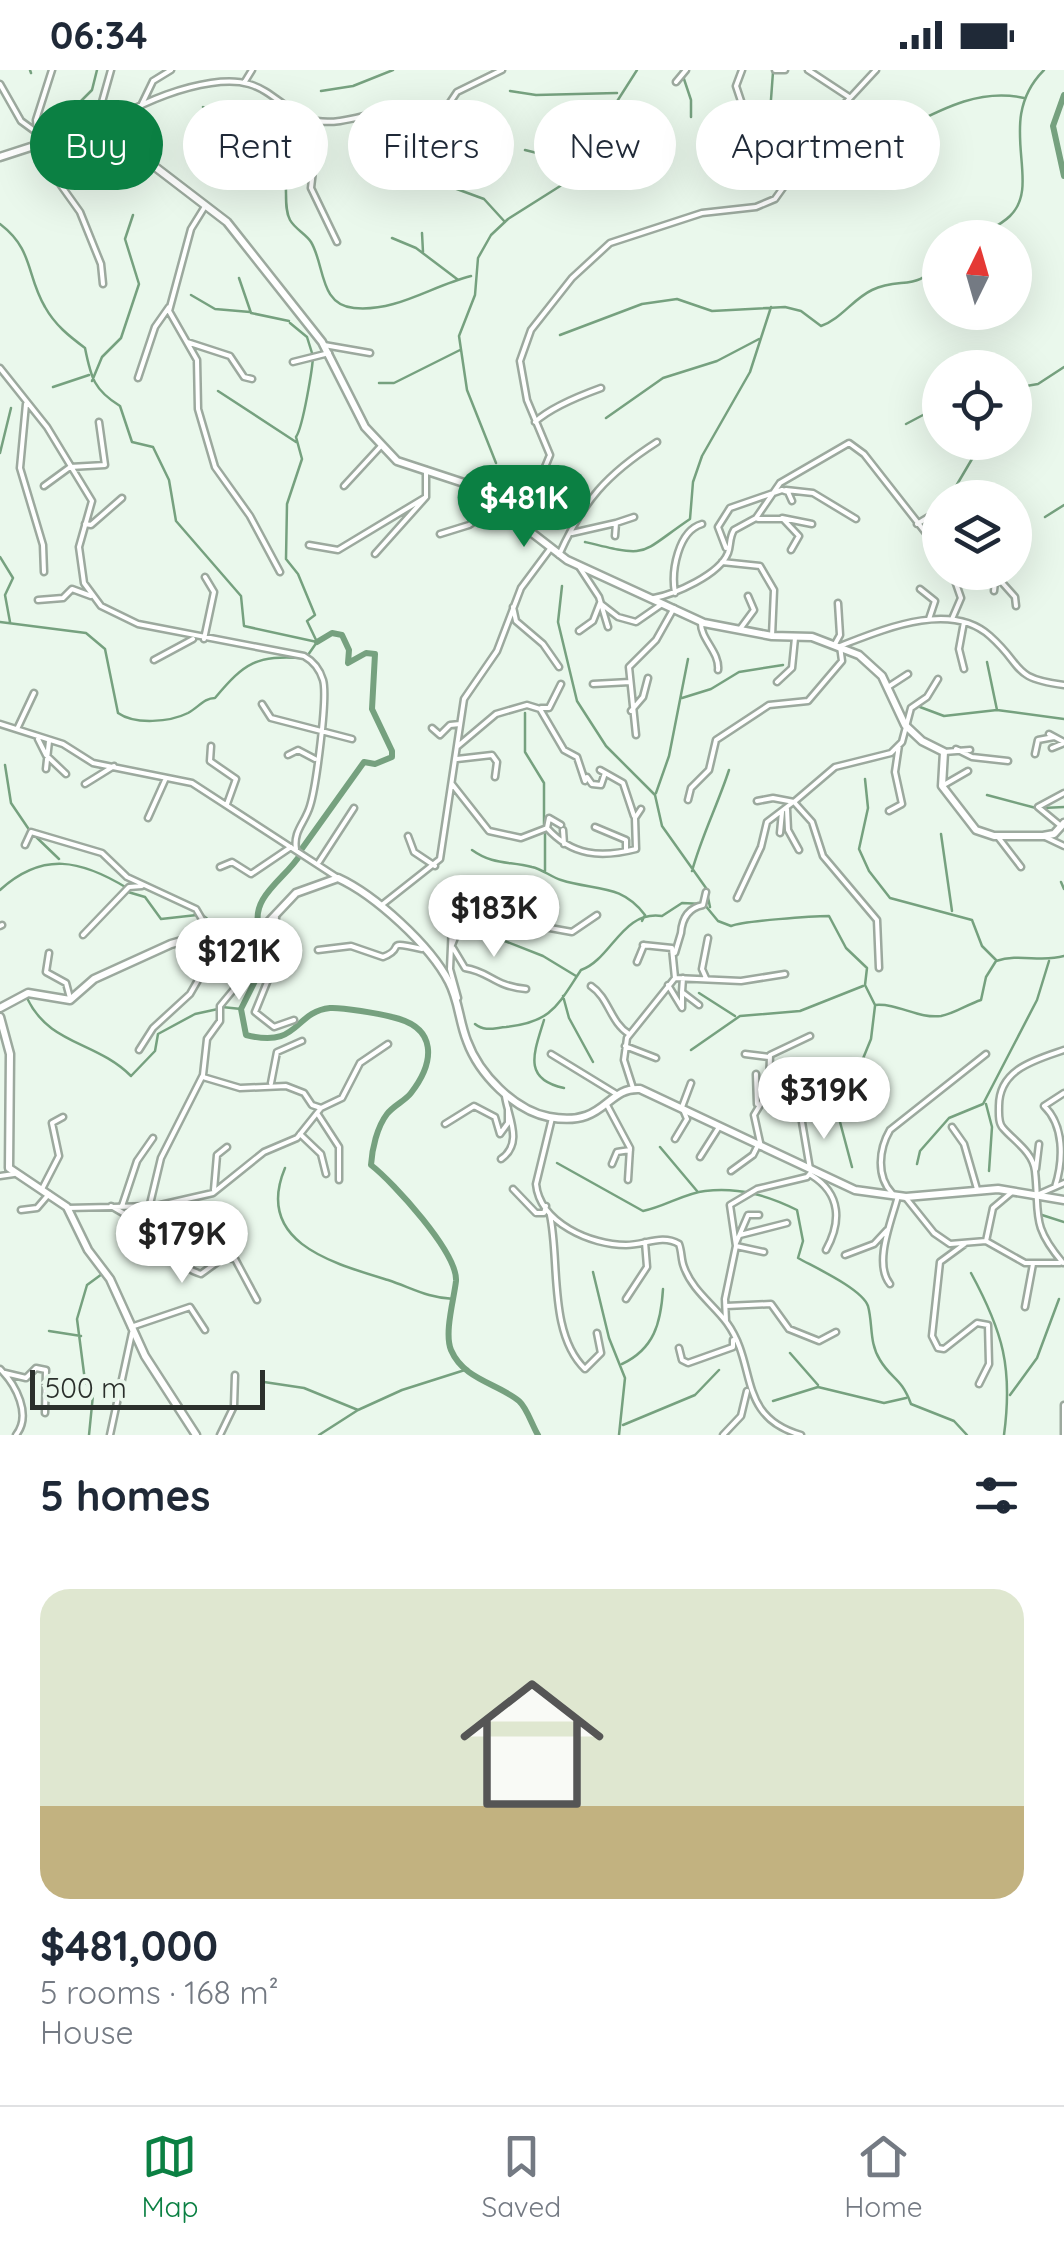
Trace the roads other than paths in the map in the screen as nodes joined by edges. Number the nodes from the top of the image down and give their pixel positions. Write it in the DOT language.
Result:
graph roads {
  1 [pos="52,70"];
  2 [pos="112,70"];
  3 [pos="172,70"];
  4 [pos="252,70"];
  5 [pos="502,70"];
  6 [pos="686,70"];
  7 [pos="742,70"];
  8 [pos="775,70"];
  9 [pos="785,70"];
  10 [pos="808,70"];
  11 [pos="876,70"];
  12 [pos="244,82"];
  13 [pos="676,82"];
  14 [pos="0,84"];
  15 [pos="850,97"];
  16 [pos="42,100"];
  17 [pos="103,100"];
  18 [pos="144,100"];
  19 [pos="160,100"];
  20 [pos="274,100"];
  21 [pos="453,100"];
  22 [pos="742,100"];
  23 [pos="30,127"];
  24 [pos="30,149"];
  25 [pos="0,157"];
  26 [pos="163,173"];
  27 [pos="64,190"];
  28 [pos="312,190"];
  29 [pos="206,206"];
  30 [pos="337,242"];
  31 [pos="103,284"];
  32 [pos="169,307"];
  33 [pos="183,340"];
  34 [pos="324,345"];
  35 [pos="370,353"];
  36 [pos="329,354"];
  37 [pos="293,362"];
  38 [pos="0,368"];
  39 [pos="138,378"];
  40 [pos="252,380"];
  41 [pos="601,388"];
  42 [pos="26,404"];
  43 [pos="99,422"];
  44 [pos="535,422"];
  45 [pos="658,442"];
  46 [pos="380,447"];
  47 [pos="70,467"];
  48 [pos="426,470"];
  49 [pos="542,478"];
  50 [pos="44,486"];
  51 [pos="344,486"];
  52 [pos="786,490"];
  53 [pos="770,494"];
  54 [pos="426,497"];
  55 [pos="122,498"];
  56 [pos="792,500"];
  57 [pos="583,505"];
  58 [pos="497,506"];
  59 [pos="634,517"];
  60 [pos="782,518"];
  61 [pos="856,519"];
  62 [pos="753,520"];
  63 [pos="922,521"];
  64 [pos="616,523"];
  65 [pos="85,524"];
  66 [pos="702,524"];
  67 [pos="812,524"];
  68 [pos="917,524"];
  69 [pos="922,530"];
  70 [pos="529,532"];
  71 [pos="572,533"];
  72 [pos="440,534"];
  73 [pos="615,536"];
  74 [pos="309,545"];
  75 [pos="550,548"];
  76 [pos="791,550"];
  77 [pos="728,552"];
  78 [pos="375,554"];
  79 [pos="559,556"];
  80 [pos="719,562"];
  81 [pos="578,565"];
  82 [pos="44,572"];
  83 [pos="280,572"];
  84 [pos="205,577"];
  85 [pos="920,589"];
  86 [pos="958,590"];
  87 [pos="1009,590"];
  88 [pos="675,594"];
  89 [pos="91,596"];
  90 [pos="748,596"];
  91 [pos="652,598"];
  92 [pos="38,600"];
  93 [pos="600,602"];
  94 [pos="664,603"];
  95 [pos="838,603"];
  96 [pos="1016,606"];
  97 [pos="513,607"];
  98 [pos="674,608"];
  99 [pos="952,620"];
  100 [pos="702,622"];
  101 [pos="925,622"];
  102 [pos="964,622"];
  103 [pos="608,627"];
  104 [pos="579,631"];
  105 [pos="736,632"];
  106 [pos="772,636"];
  107 [pos="796,636"];
  108 [pos="195,638"];
  109 [pos="204,640"];
  110 [pos="838,646"];
  111 [pos="154,660"];
  112 [pos="559,667"];
  113 [pos="964,669"];
  114 [pos="718,670"];
  115 [pos="908,674"];
  116 [pos="648,678"];
  117 [pos="938,679"];
  118 [pos="630,682"];
  119 [pos="778,682"];
  120 [pos="561,684"];
  121 [pos="593,684"];
  122 [pos="1064,685"];
  123 [pos="888,687"];
  124 [pos="34,693"];
  125 [pos="262,704"];
  126 [pos="536,708"];
  127 [pos="631,711"];
  128 [pos="0,724"];
  129 [pos="460,724"];
  130 [pos="905,726"];
  131 [pos="18,727"];
  132 [pos="432,728"];
  133 [pos="319,732"];
  134 [pos="636,736"];
  135 [pos="37,737"];
  136 [pos="352,739"];
  137 [pos="49,741"];
  138 [pos="1064,743"];
  139 [pos="899,745"];
  140 [pos="211,746"];
  141 [pos="458,746"];
  142 [pos="1052,748"];
  143 [pos="956,749"];
  144 [pos="970,750"];
  145 [pos="944,752"];
  146 [pos="1035,754"];
  147 [pos="46,755"];
  148 [pos="288,755"];
  149 [pos="317,760"];
  150 [pos="456,760"];
  151 [pos="1008,760"];
  152 [pos="114,765"];
  153 [pos="46,769"];
  154 [pos="968,771"];
  155 [pos="584,773"];
  156 [pos="66,774"];
  157 [pos="495,777"];
  158 [pos="166,778"];
  159 [pos="585,781"];
  160 [pos="85,784"];
  161 [pos="452,784"];
  162 [pos="942,786"];
  163 [pos="1064,793"];
  164 [pos="688,800"];
  165 [pos="757,802"];
  166 [pos="794,802"];
  167 [pos="227,804"];
  168 [pos="354,808"];
  169 [pos="642,809"];
  170 [pos="784,810"];
  171 [pos="889,811"];
  172 [pos="148,818"];
  173 [pos="635,821"];
  174 [pos="1062,824"];
  175 [pos="596,827"];
  176 [pos="547,828"];
  177 [pos="780,832"];
  178 [pos="408,836"];
  179 [pos="998,836"];
  180 [pos="1043,836"];
  181 [pos="564,844"];
  182 [pos="25,845"];
  183 [pos="1064,846"];
  184 [pos="294,848"];
  185 [pos="799,850"];
  186 [pos="626,851"];
  187 [pos="320,865"];
  188 [pos="435,866"];
  189 [pos="220,867"];
  190 [pos="1021,867"];
  191 [pos="338,878"];
  192 [pos="147,886"];
  193 [pos="706,892"];
  194 [pos="737,898"];
  195 [pos="382,904"];
  196 [pos="598,915"];
  197 [pos="276,918"];
  198 [pos="210,932"];
  199 [pos="243,933"];
  200 [pos="84,935"];
  201 [pos="224,935"];
  202 [pos="708,938"];
  203 [pos="452,946"];
  204 [pos="422,949"];
  205 [pos="318,950"];
  206 [pos="49,953"];
  207 [pos="674,957"];
  208 [pos="638,962"];
  209 [pos="879,968"];
  210 [pos="785,974"];
  211 [pos="683,977"];
  212 [pos="675,978"];
  213 [pos="706,978"];
  214 [pos="668,984"];
  215 [pos="591,986"];
  216 [pos="526,989"];
  217 [pos="682,991"];
  218 [pos="70,1000"];
  219 [pos="459,1003"];
  220 [pos="699,1005"];
  221 [pos="0,1008"];
  222 [pos="0,1017"];
  223 [pos="294,1020"];
  224 [pos="629,1034"];
  225 [pos="810,1036"];
  226 [pos="302,1041"];
  227 [pos="388,1044"];
  228 [pos="625,1046"];
  229 [pos="139,1050"];
  230 [pos="1064,1050"];
  231 [pos="552,1054"];
  232 [pos="745,1054"];
  233 [pos="986,1054"];
  234 [pos="769,1057"];
  235 [pos="656,1058"];
  236 [pos="756,1074"];
  237 [pos="202,1077"];
  238 [pos="691,1082"];
  239 [pos="271,1083"];
  240 [pos="634,1088"];
  241 [pos="1064,1092"];
  242 [pos="505,1094"];
  243 [pos="618,1095"];
  244 [pos="607,1105"];
  245 [pos="682,1107"];
  246 [pos="508,1108"];
  247 [pos="757,1109"];
  248 [pos="319,1110"];
  249 [pos="63,1117"];
  250 [pos="552,1118"];
  251 [pos="802,1122"];
  252 [pos="1061,1122"];
  253 [pos="445,1124"];
  254 [pos="719,1127"];
  255 [pos="952,1127"];
  256 [pos="300,1134"];
  257 [pos="152,1138"];
  258 [pos="675,1138"];
  259 [pos="1039,1144"];
  260 [pos="760,1146"];
  261 [pos="227,1147"];
  262 [pos="630,1150"];
  263 [pos="700,1157"];
  264 [pos="501,1159"];
  265 [pos="612,1164"];
  266 [pos="8,1165"];
  267 [pos="1036,1170"];
  268 [pos="731,1171"];
  269 [pos="811,1171"];
  270 [pos="14,1174"];
  271 [pos="326,1174"];
  272 [pos="1,1175"];
  273 [pos="340,1180"];
  274 [pos="628,1180"];
  275 [pos="1064,1183"];
  276 [pos="513,1188"];
  277 [pos="1056,1188"];
  278 [pos="976,1189"];
  279 [pos="1013,1191"];
  280 [pos="45,1192"];
  281 [pos="208,1194"];
  282 [pos="1039,1194"];
  283 [pos="900,1196"];
  284 [pos="1064,1200"];
  285 [pos="153,1205"];
  286 [pos="66,1206"];
  287 [pos="111,1206"];
  288 [pos="122,1206"];
  289 [pos="548,1208"];
  290 [pos="21,1210"];
  291 [pos="759,1215"];
  292 [pos="787,1223"];
  293 [pos="148,1227"];
  294 [pos="888,1230"];
  295 [pos="740,1235"];
  296 [pos="986,1241"];
  297 [pos="645,1242"];
  298 [pos="966,1243"];
  299 [pos="736,1244"];
  300 [pos="826,1250"];
  301 [pos="764,1252"];
  302 [pos="844,1255"];
  303 [pos="1034,1264"];
  304 [pos="1064,1264"];
  305 [pos="890,1284"];
  306 [pos="626,1299"];
  307 [pos="257,1300"];
  308 [pos="726,1306"];
  309 [pos="1024,1307"];
  310 [pos="726,1321"];
  311 [pos="131,1330"];
  312 [pos="205,1330"];
  313 [pos="731,1331"];
  314 [pos="836,1332"];
  315 [pos="598,1334"];
  316 [pos="679,1348"];
  317 [pos="2,1371"];
  318 [pos="235,1375"];
  319 [pos="979,1384"];
  320 [pos="747,1386"];
  321 [pos="1064,1404"];
  322 [pos="44,1413"];
  323 [pos="16,1435"];
  324 [pos="110,1435"];
  325 [pos="196,1435"];
  326 [pos="220,1435"];
  327 [pos="723,1435"];
  328 [pos="801,1435"];
  329 [pos="1064,1435"];
  1 -- 16 [label="street"];
  2 -- 17 [label="street"];
  3 -- 18 [label="street"];
  4 -- 12 [label="street"];
  5 -- 21 [label="street"];
  6 -- 13 [label="street"];
  7 -- 22 [label="street"];
  8 -- 9 [label="street"];
  10 -- 15 [label="street"];
  11 -- 15 [label="street"];
  12 -- 19 [label="street"];
  12 -- 20 [label="street"];
  14 -- 23 [label="street"];
  15 -- 44 [label="street"];
  24 -- 25 [label="street"];
  26 -- 29 [label="street"];
  27 -- 31 [label="street"];
  28 -- 30 [label="street"];
  29 -- 32 [label="street"];
  29 -- 34 [label="street"];
  32 -- 33 [label="street"];
  32 -- 39 [label="street"];
  33 -- 40 [label="street"];
  33 -- 83 [label="street"];
  34 -- 35 [label="street"];
  34 -- 36 [label="street"];
  36 -- 37 [label="street"];
  36 -- 46 [label="street"];
  38 -- 42 [label="street"];
  41 -- 44 [label="street"];
  42 -- 47 [label="street"];
  42 -- 82 [label="street"];
  43 -- 47 [label="street"];
  44 -- 49 [label="street"];
  45 -- 57 [label="street"];
  46 -- 48 [label="street"];
  46 -- 51 [label="street"];
  47 -- 50 [label="street"];
  47 -- 65 [label="street"];
  48 -- 54 [label="street"];
  48 -- 58 [label="street"];
  49 -- 57 [label="street"];
  49 -- 70 [label="street"];
  52 -- 53 [label="street"];
  52 -- 56 [label="street"];
  52 -- 61 [label="street"];
  53 -- 62 [label="street"];
  53 -- 68 [label="street"];
  53 -- 77 [label="street"];
  54 -- 74 [label="street"];
  54 -- 78 [label="street"];
  55 -- 65 [label="street"];
  57 -- 71 [label="street"];
  58 -- 70 [label="street"];
  58 -- 72 [label="street"];
  59 -- 64 [label="street"];
  60 -- 62 [label="street"];
  60 -- 67 [label="street"];
  60 -- 76 [label="street"];
  62 -- 77 [label="street"];
  63 -- 68 [label="street"];
  64 -- 71 [label="street"];
  64 -- 73 [label="street"];
  65 -- 89 [label="street"];
  66 -- 88 [label="street"];
  68 -- 69 [label="street"];
  70 -- 75 [label="street"];
  71 -- 79 [label="street"];
  75 -- 79 [label="street"];
  75 -- 97 [label="street"];
  77 -- 80 [label="street"];
  79 -- 81 [label="street"];
  80 -- 88 [label="street"];
  80 -- 106 [label="street"];
  81 -- 91 [label="street"];
  81 -- 93 [label="street"];
  84 -- 109 [label="street"];
  85 -- 101 [label="street"];
  86 -- 99 [label="street"];
  87 -- 96 [label="street"];
  88 -- 91 [label="street"];
  89 -- 92 [label="street"];
  89 -- 108 [label="street"];
  90 -- 105 [label="street"];
  91 -- 94 [label="street"];
  93 -- 94 [label="street"];
  93 -- 103 [label="street"];
  93 -- 104 [label="street"];
  94 -- 98 [label="street"];
  95 -- 110 [label="street"];
  97 -- 112 [label="street"];
  97 -- 129 [label="street"];
  98 -- 100 [label="street"];
  98 -- 118 [label="street"];
  99 -- 101 [label="street"];
  99 -- 102 [label="street"];
  100 -- 105 [label="street"];
  100 -- 114 [label="street"];
  101 -- 110 [label="street"];
  102 -- 113 [label="street"];
  102 -- 122 [label="street"];
  105 -- 106 [label="street"];
  106 -- 107 [label="street"];
  107 -- 110 [label="street"];
  107 -- 119 [label="street"];
  108 -- 109 [label="street"];
  108 -- 111 [label="street"];
  109 -- 133 [label="street"];
  110 -- 123 [label="street"];
  110 -- 164 [label="street"];
  115 -- 123 [label="street"];
  116 -- 127 [label="street"];
  117 -- 130 [label="street"];
  118 -- 121 [label="street"];
  118 -- 127 [label="street"];
  120 -- 126 [label="street"];
  123 -- 130 [label="street"];
  124 -- 131 [label="street"];
  125 -- 133 [label="street"];
  126 -- 141 [label="street"];
  126 -- 155 [label="street"];
  127 -- 134 [label="street"];
  128 -- 131 [label="street"];
  129 -- 132 [label="street"];
  129 -- 141 [label="street"];
  130 -- 139 [label="street"];
  130 -- 145 [label="street"];
  131 -- 135 [label="street"];
  133 -- 136 [label="street"];
  133 -- 149 [label="street"];
  135 -- 137 [label="street"];
  135 -- 147 [label="street"];
  137 -- 147 [label="street"];
  137 -- 152 [label="street"];
  138 -- 142 [label="street"];
  138 -- 146 [label="street"];
  139 -- 166 [label="street"];
  139 -- 171 [label="street"];
  140 -- 167 [label="street"];
  141 -- 150 [label="street"];
  143 -- 144 [label="street"];
  143 -- 145 [label="street"];
  143 -- 151 [label="street"];
  145 -- 162 [label="street"];
  147 -- 153 [label="street"];
  147 -- 156 [label="street"];
  148 -- 149 [label="street"];
  149 -- 184 [label="street"];
  150 -- 157 [label="street"];
  150 -- 161 [label="street"];
  152 -- 158 [label="street"];
  152 -- 160 [label="street"];
  154 -- 162 [label="street"];
  155 -- 159 [label="street"];
  155 -- 173 [label="street"];
  158 -- 167 [label="street"];
  158 -- 172 [label="street"];
  161 -- 176 [label="street"];
  161 -- 188 [label="street"];
  162 -- 179 [label="street"];
  163 -- 174 [label="street"];
  165 -- 166 [label="street"];
  166 -- 170 [label="street"];
  166 -- 209 [label="street"];
  167 -- 184 [label="street"];
  168 -- 187 [label="street"];
  169 -- 173 [label="street"];
  170 -- 177 [label="street"];
  170 -- 185 [label="street"];
  170 -- 194 [label="street"];
  173 -- 186 [label="street"];
  174 -- 180 [label="street"];
  175 -- 186 [label="street"];
  176 -- 181 [label="street"];
  176 -- 181 [label="street"];
  178 -- 188 [label="street"];
  179 -- 180 [label="street"];
  179 -- 190 [label="street"];
  180 -- 183 [label="street"];
  181 -- 186 [label="street"];
  182 -- 192 [label="street"];
  184 -- 187 [label="street"];
  184 -- 189 [label="street"];
  187 -- 191 [label="street"];
  188 -- 195 [label="street"];
  191 -- 195 [label="street"];
  191 -- 197 [label="street"];
  192 -- 198 [label="street"];
  192 -- 200 [label="street"];
  193 -- 207 [label="street"];
  195 -- 204 [label="street"];
  196 -- 203 [label="street"];
  197 -- 199 [label="street"];
  197 -- 223 [label="street"];
  198 -- 201 [label="street"];
  198 -- 218 [label="street"];
  199 -- 201 [label="street"];
  199 -- 237 [label="street"];
  201 -- 229 [label="street"];
  202 -- 213 [label="street"];
  203 -- 216 [label="street"];
  203 -- 219 [label="street"];
  204 -- 205 [label="street"];
  204 -- 219 [label="street"];
  206 -- 218 [label="street"];
  207 -- 208 [label="street"];
  207 -- 212 [label="street"];
  210 -- 213 [label="street"];
  211 -- 212 [label="street"];
  211 -- 213 [label="street"];
  211 -- 217 [label="street"];
  212 -- 214 [label="street"];
  214 -- 217 [label="street"];
  214 -- 224 [label="street"];
  215 -- 224 [label="street"];
  217 -- 220 [label="street"];
  218 -- 221 [label="street"];
  219 -- 242 [label="street"];
  222 -- 266 [label="street"];
  224 -- 228 [label="street"];
  225 -- 234 [label="street"];
  226 -- 239 [label="street"];
  227 -- 248 [label="street"];
  228 -- 235 [label="street"];
  228 -- 240 [label="street"];
  230 -- 267 [label="street"];
  231 -- 243 [label="street"];
  232 -- 234 [label="street"];
  233 -- 283 [label="street"];
  234 -- 247 [label="street"];
  236 -- 247 [label="street"];
  237 -- 239 [label="street"];
  237 -- 285 [label="street"];
  238 -- 245 [label="street"];
  239 -- 248 [label="street"];
  240 -- 243 [label="street"];
  240 -- 245 [label="street"];
  241 -- 252 [label="street"];
  242 -- 246 [label="street"];
  242 -- 250 [label="street"];
  243 -- 244 [label="street"];
  244 -- 250 [label="street"];
  244 -- 262 [label="street"];
  245 -- 254 [label="street"];
  245 -- 258 [label="street"];
  246 -- 253 [label="street"];
  246 -- 264 [label="street"];
  247 -- 260 [label="street"];
  248 -- 256 [label="street"];
  248 -- 273 [label="street"];
  249 -- 280 [label="street"];
  250 -- 289 [label="street"];
  251 -- 269 [label="street"];
  252 -- 277 [label="street"];
  254 -- 260 [label="street"];
  254 -- 263 [label="street"];
  255 -- 278 [label="street"];
  256 -- 271 [label="street"];
  256 -- 281 [label="street"];
  257 -- 288 [label="street"];
  259 -- 267 [label="street"];
  260 -- 268 [label="street"];
  260 -- 269 [label="street"];
  261 -- 281 [label="street"];
  262 -- 265 [label="street"];
  262 -- 274 [label="street"];
  266 -- 270 [label="street"];
  266 -- 272 [label="street"];
  267 -- 282 [label="street"];
  269 -- 283 [label="street"];
  269 -- 299 [label="street"];
  269 -- 300 [label="street"];
  270 -- 272 [label="street"];
  270 -- 280 [label="street"];
  275 -- 277 [label="street"];
  276 -- 289 [label="street"];
  277 -- 282 [label="street"];
  278 -- 279 [label="street"];
  278 -- 283 [label="street"];
  279 -- 282 [label="street"];
  279 -- 296 [label="street"];
  280 -- 286 [label="street"];
  280 -- 290 [label="street"];
  281 -- 285 [label="street"];
  282 -- 284 [label="street"];
  282 -- 304 [label="street"];
  283 -- 294 [label="street"];
  283 -- 298 [label="street"];
  285 -- 288 [label="street"];
  285 -- 307 [label="street"];
  286 -- 287 [label="street"];
  286 -- 311 [label="street"];
  287 -- 288 [label="street"];
  287 -- 293 [label="street"];
  289 -- 297 [label="street"];
  289 -- 315 [label="street"];
  291 -- 295 [label="street"];
  292 -- 295 [label="street"];
  294 -- 302 [label="street"];
  294 -- 305 [label="street"];
  295 -- 299 [label="street"];
  296 -- 298 [label="street"];
  296 -- 303 [label="street"];
  297 -- 306 [label="street"];
  297 -- 310 [label="street"];
  298 -- 319 [label="street"];
  299 -- 301 [label="street"];
  299 -- 308 [label="street"];
  303 -- 304 [label="street"];
  303 -- 309 [label="street"];
  308 -- 310 [label="street"];
  308 -- 314 [label="street"];
  310 -- 313 [label="street"];
  311 -- 312 [label="street"];
  311 -- 324 [label="street"];
  311 -- 325 [label="street"];
  313 -- 316 [label="street"];
  313 -- 320 [label="street"];
  317 -- 322 [label="street"];
  317 -- 323 [label="street"];
  318 -- 326 [label="street"];
  320 -- 327 [label="street"];
  320 -- 328 [label="street"];
  321 -- 329 [label="street"];
}
